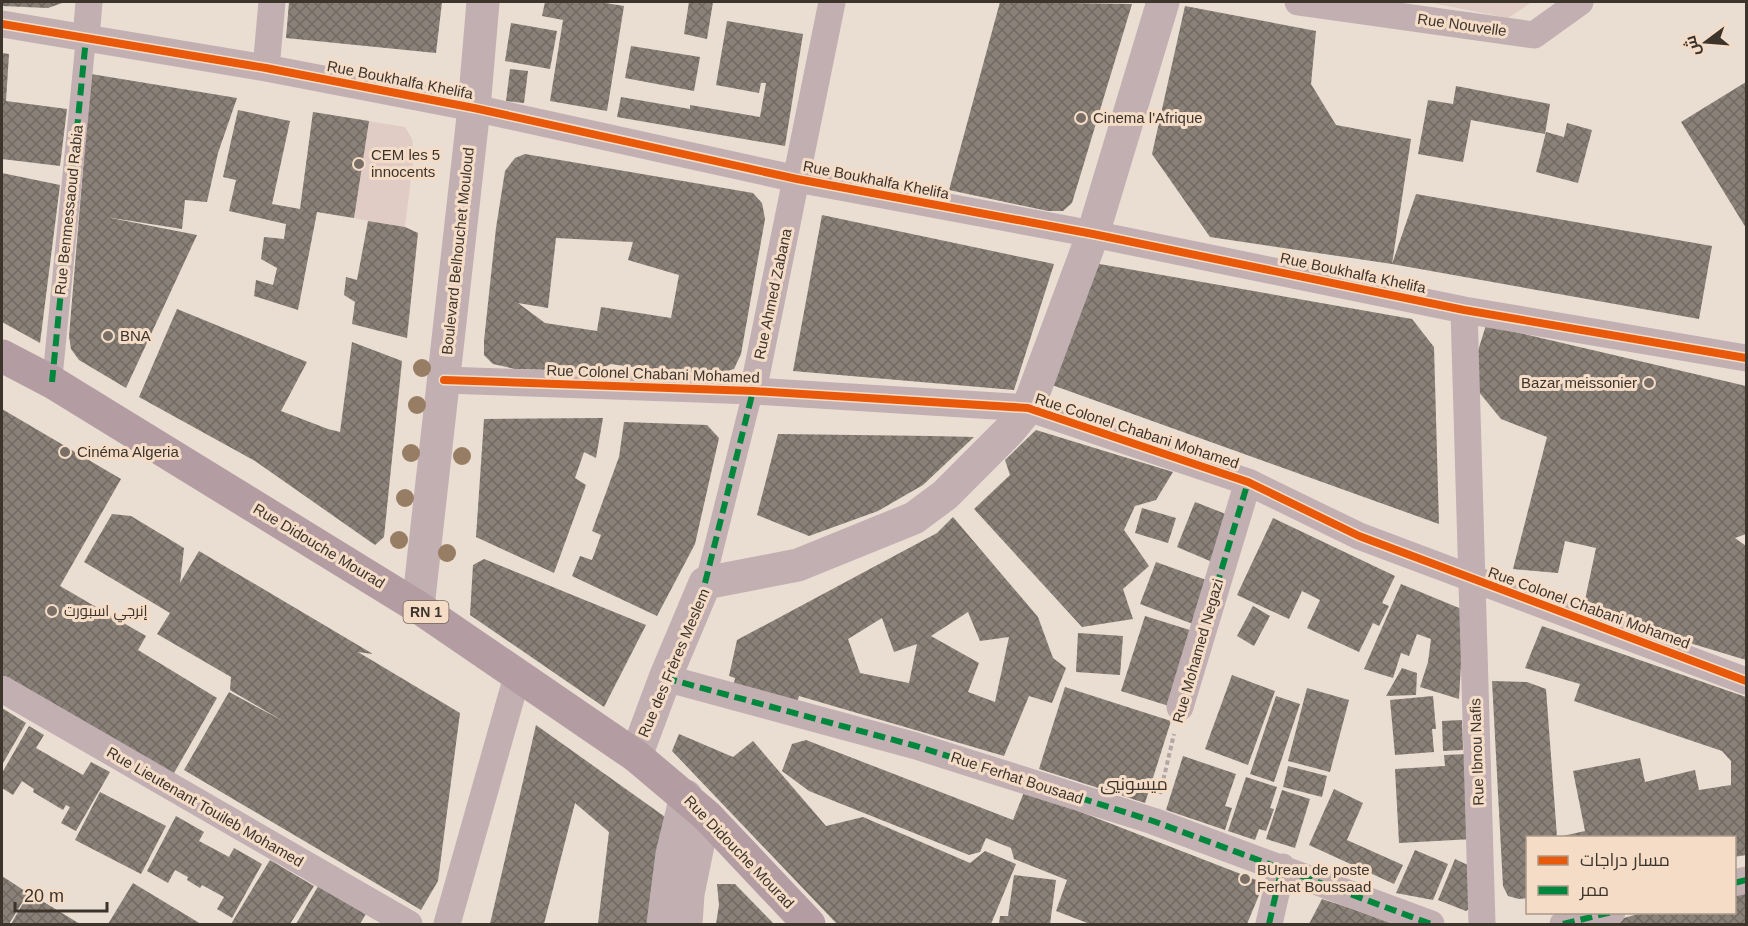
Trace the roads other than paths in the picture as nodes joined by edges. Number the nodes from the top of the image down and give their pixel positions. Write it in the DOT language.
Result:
graph roads {
  1 [pos="89,2"];
  2 [pos="272,2"];
  3 [pos="483,2"];
  4 [pos="832,2"];
  5 [pos="1163,2"];
  6 [pos="1298,2"];
  7 [pos="1580,2"];
  8 [pos="2,24"];
  9 [pos="86,38"];
  10 [pos="266,68"];
  11 [pos="474,108"];
  12 [pos="797,179"];
  13 [pos="1093,234"];
  14 [pos="1464,310"];
  15 [pos="2,356"];
  16 [pos="1746,358"];
  17 [pos="444,380"];
  18 [pos="52,382"];
  19 [pos="753,391"];
  20 [pos="1028,408"];
  21 [pos="1248,482"];
  22 [pos="1472,579"];
  23 [pos="705,584"];
  24 [pos="418,607"];
  25 [pos="518,674"];
  26 [pos="664,678"];
  27 [pos="1746,681"];
  28 [pos="2,688"];
  29 [pos="1180,707"];
  30 [pos="636,756"];
  31 [pos="697,806"];
  32 [pos="1282,867"];
  33 [pos="1604,914"];
  34 [pos="409,924"];
  35 [pos="447,924"];
  36 [pos="663,924"];
  37 [pos="689,924"];
  38 [pos="808,924"];
  39 [pos="1269,924"];
  40 [pos="1431,924"];
  41 [pos="1482,924"];
  42 [pos="1563,924"];
  1 -- 9 [label="street"];
  2 -- 10 [label="street"];
  3 -- 11 [label="street, Boulevard Belhouchet Mouloud"];
  4 -- 12 [label="street, Rue Ahmed Zabana"];
  5 -- 13 [label="street, Rue des Frères Meslem"];
  6 -- 7 [label="street, Rue Nouvelle"];
  8 -- 9 [label="street, Rue Boukhalfa Khelifa"];
  9 -- 10 [label="street, Rue Boukhalfa Khelifa"];
  9 -- 18 [label="street, Rue Benmessaoud Rabia"];
  10 -- 11 [label="street, Rue Boukhalfa Khelifa"];
  11 -- 12 [label="street, Rue Boukhalfa Khelifa"];
  11 -- 17 [label="street, Boulevard Belhouchet Mouloud"];
  12 -- 13 [label="street, Rue Boukhalfa Khelifa"];
  12 -- 19 [label="street, Rue Ahmed Zabana"];
  13 -- 14 [label="street, Rue Boukhalfa Khelifa"];
  13 -- 20 [label="street, Rue des Frères Meslem"];
  14 -- 16 [label="street, Rue Boukhalfa Khelifa"];
  14 -- 22 [label="street, Rue Ibnou Nafis"];
  15 -- 18 [label="main road, Rue Didouche Mourad / RN 1"];
  17 -- 19 [label="street, Rue Colonel Chabani Mohamed"];
  17 -- 24 [label="street, Boulevard Belhouchet Mouloud"];
  18 -- 24 [label="main road, Rue Didouche Mourad / RN 1"];
  19 -- 20 [label="street, Rue Colonel Chabani Mohamed"];
  19 -- 23 [label="street, Rue Ahmed Zabana"];
  20 -- 21 [label="street, Rue Colonel Chabani Mohamed"];
  20 -- 23 [label="street, Rue des Frères Meslem"];
  21 -- 22 [label="street, Rue Colonel Chabani Mohamed"];
  21 -- 29 [label="street, Rue Mohamed Negazi"];
  22 -- 27 [label="street, Rue Colonel Chabani Mohamed"];
  22 -- 41 [label="street, Rue Ibnou Nafis"];
  23 -- 26 [label="street, Rue des Frères Meslem"];
  24 -- 25 [label="main road, Rue Didouche Mourad / RN 1"];
  25 -- 30 [label="main road, Rue Didouche Mourad / RN 1"];
  25 -- 35 [label="street"];
  26 -- 30 [label="street, Rue des Frères Meslem"];
  26 -- 32 [label="street, Rue Ferhat Bousaad"];
  28 -- 34 [label="street, Rue Lieutenant Touileb Mohamed"];
  30 -- 31 [label="main road, Rue Didouche Mourad / RN 1"];
  31 -- 36 [label="street"];
  31 -- 37 [label="street"];
  31 -- 38 [label="main road, Rue Didouche Mourad / RN 1"];
  32 -- 39 [label="street"];
  32 -- 40 [label="street, Rue Ferhat Bousaad"];
  33 -- 42 [label="street"];
}
